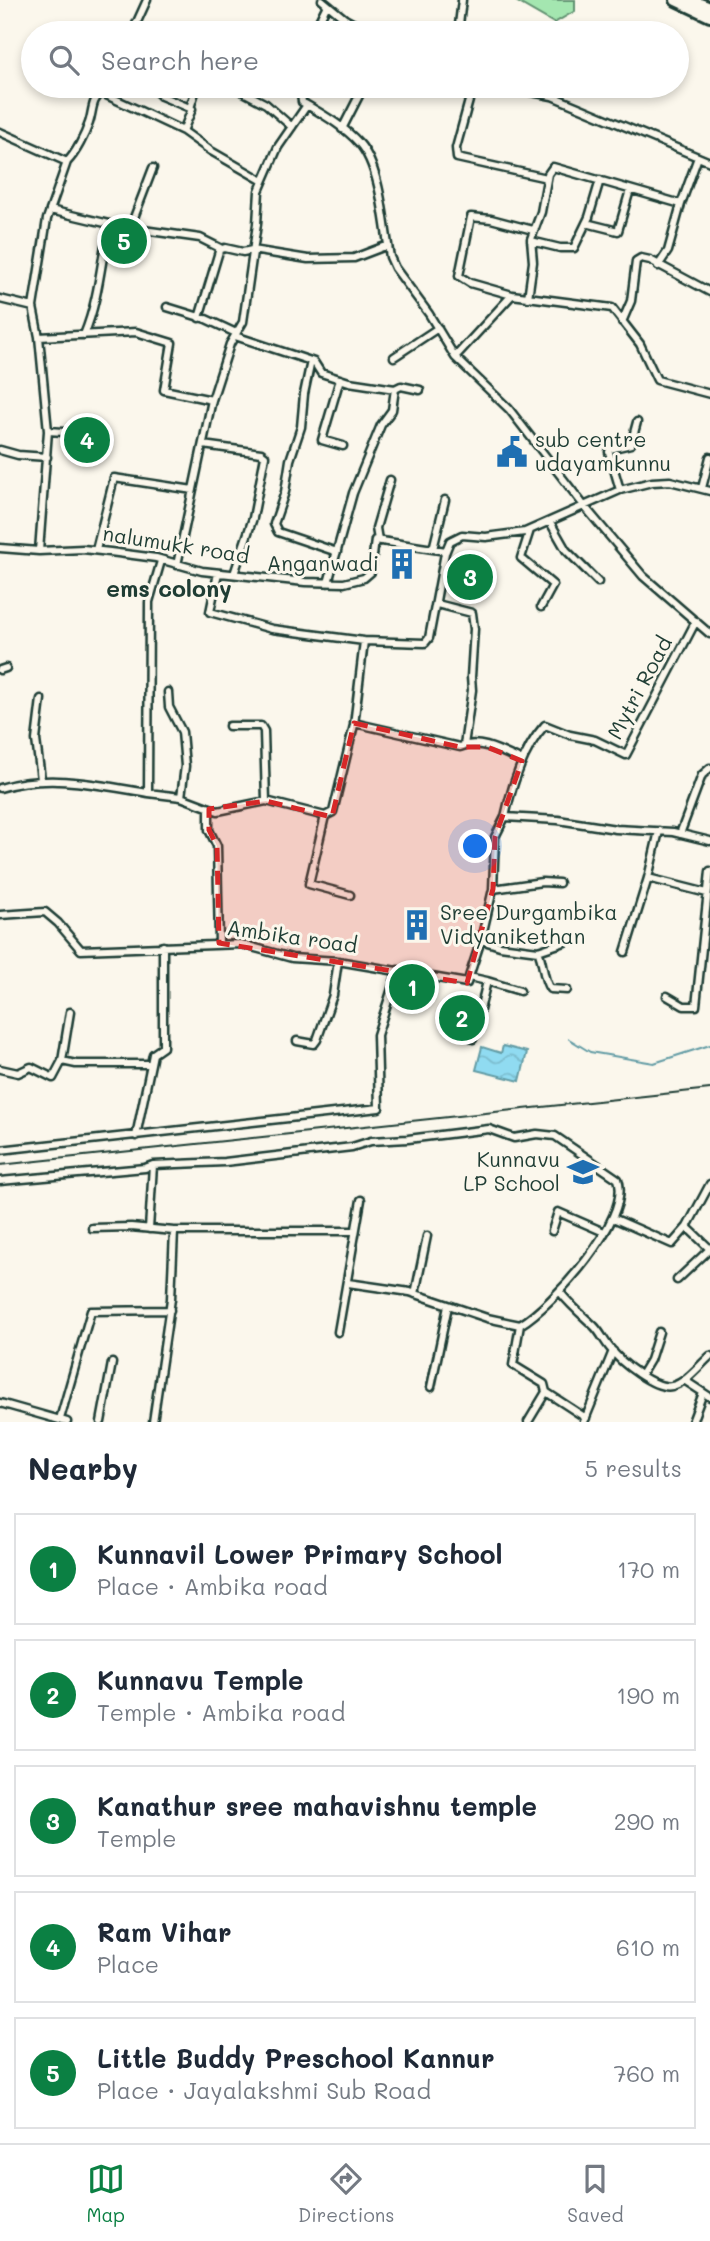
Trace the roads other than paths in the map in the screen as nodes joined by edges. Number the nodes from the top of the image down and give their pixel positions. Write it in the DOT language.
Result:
graph roads {
  1 [pos="147,0"];
  2 [pos="462,0"];
  3 [pos="676,0"];
  4 [pos="690,0"];
  5 [pos="325,3"];
  6 [pos="710,8"];
  7 [pos="710,16"];
  8 [pos="137,21"];
  9 [pos="318,21"];
  10 [pos="350,21"];
  11 [pos="459,21"];
  12 [pos="96,98"];
  13 [pos="122,98"];
  14 [pos="167,98"];
  15 [pos="193,98"];
  16 [pos="255,98"];
  17 [pos="301,98"];
  18 [pos="358,98"];
  19 [pos="470,98"];
  20 [pos="557,98"];
  21 [pos="307,105"];
  22 [pos="190,108"];
  23 [pos="292,127"];
  24 [pos="342,129"];
  25 [pos="183,131"];
  26 [pos="0,132"];
  27 [pos="698,157"];
  28 [pos="68,162"];
  29 [pos="710,162"];
  30 [pos="153,168"];
  31 [pos="547,178"];
  32 [pos="600,180"];
  33 [pos="263,181"];
  34 [pos="630,191"];
  35 [pos="681,204"];
  36 [pos="50,210"];
  37 [pos="586,223"];
  38 [pos="110,224"];
  39 [pos="130,228"];
  40 [pos="533,230"];
  41 [pos="531,241"];
  42 [pos="388,245"];
  43 [pos="219,250"];
  44 [pos="252,250"];
  45 [pos="658,266"];
  46 [pos="710,292"];
  47 [pos="512,295"];
  48 [pos="528,298"];
  49 [pos="0,299"];
  50 [pos="33,307"];
  51 [pos="167,307"];
  52 [pos="199,318"];
  53 [pos="622,322"];
  54 [pos="438,328"];
  55 [pos="83,335"];
  56 [pos="236,335"];
  57 [pos="39,337"];
  58 [pos="394,357"];
  59 [pos="455,357"];
  60 [pos="311,361"];
  61 [pos="340,379"];
  62 [pos="395,388"];
  63 [pos="420,390"];
  64 [pos="710,394"];
  65 [pos="212,400"];
  66 [pos="637,422"];
  67 [pos="48,431"];
  68 [pos="79,433"];
  69 [pos="203,445"];
  70 [pos="343,446"];
  71 [pos="0,450"];
  72 [pos="47,457"];
  73 [pos="710,457"];
  74 [pos="390,480"];
  75 [pos="702,488"];
  76 [pos="193,490"];
  77 [pos="620,490"];
  78 [pos="710,491"];
  79 [pos="444,500"];
  80 [pos="585,507"];
  81 [pos="550,522"];
  82 [pos="530,530"];
  83 [pos="378,540"];
  84 [pos="0,548"];
  85 [pos="433,549"];
  86 [pos="96,550"];
  87 [pos="39,551"];
  88 [pos="446,551"];
  89 [pos="337,552"];
  90 [pos="161,561"];
  91 [pos="177,565"];
  92 [pos="218,573"];
  93 [pos="234,574"];
  94 [pos="598,582"];
  95 [pos="328,583"];
  96 [pos="436,604"];
  97 [pos="541,607"];
  98 [pos="696,621"];
  99 [pos="710,634"];
  100 [pos="364,641"];
  101 [pos="168,692"];
  102 [pos="41,699"];
  103 [pos="354,723"];
  104 [pos="229,726"];
  105 [pos="464,745"];
  106 [pos="522,761"];
  107 [pos="710,768"];
  108 [pos="41,779"];
  109 [pos="0,788"];
  110 [pos="148,793"];
  111 [pos="181,797"];
  112 [pos="267,802"];
  113 [pos="209,809"];
  114 [pos="325,816"];
  115 [pos="505,817"];
  116 [pos="659,831"];
  117 [pos="680,834"];
  118 [pos="710,841"];
  119 [pos="710,871"];
  120 [pos="648,878"];
  121 [pos="559,883"];
  122 [pos="493,889"];
  123 [pos="707,893"];
  124 [pos="350,895"];
  125 [pos="0,915"];
  126 [pos="481,940"];
  127 [pos="565,942"];
  128 [pos="219,943"];
  129 [pos="163,946"];
  130 [pos="538,951"];
  131 [pos="625,952"];
  132 [pos="338,961"];
  133 [pos="398,970"];
  134 [pos="469,977"];
  135 [pos="487,981"];
  136 [pos="567,990"];
  137 [pos="520,991"];
  138 [pos="667,996"];
  139 [pos="70,1012"];
  140 [pos="473,1039"];
  141 [pos="297,1041"];
  142 [pos="62,1061"];
  143 [pos="151,1064"];
  144 [pos="0,1069"];
  145 [pos="136,1136"];
  146 [pos="0,1150"];
  147 [pos="153,1165"];
  148 [pos="0,1181"];
  149 [pos="710,1184"];
  150 [pos="361,1200"];
  151 [pos="613,1218"];
  152 [pos="687,1227"];
  153 [pos="92,1228"];
  154 [pos="149,1229"];
  155 [pos="174,1231"];
  156 [pos="355,1231"];
  157 [pos="552,1231"];
  158 [pos="604,1231"];
  159 [pos="427,1236"];
  160 [pos="710,1249"];
  161 [pos="677,1280"];
  162 [pos="348,1283"];
  163 [pos="560,1292"];
  164 [pos="415,1294"];
  165 [pos="448,1306"];
  166 [pos="170,1310"];
  167 [pos="520,1325"];
  168 [pos="338,1332"];
  169 [pos="659,1332"];
  170 [pos="613,1351"];
  171 [pos="710,1356"];
  172 [pos="112,1363"];
  173 [pos="641,1375"];
  174 [pos="684,1380"];
  175 [pos="431,1387"];
  176 [pos="546,1392"];
  177 [pos="707,1395"];
  178 [pos="0,1403"];
  179 [pos="49,1419"];
  180 [pos="60,1419"];
  181 [pos="585,1420"];
  182 [pos="68,1422"];
  183 [pos="101,1422"];
  184 [pos="153,1422"];
  185 [pos="528,1422"];
  186 [pos="692,1422"];
  1 -- 8 [label="street"];
  2 -- 11 [label="street"];
  3 -- 7 [label="highway"];
  4 -- 6 [label="highway"];
  5 -- 9 [label="street"];
  5 -- 10 [label="street"];
  12 -- 28 [label="street"];
  13 -- 25 [label="street"];
  14 -- 22 [label="street"];
  15 -- 22 [label="street"];
  16 -- 23 [label="street"];
  17 -- 21 [label="street"];
  18 -- 24 [label="street"];
  19 -- 31 [label="street"];
  20 -- 27 [label="street"];
  21 -- 23 [label="street"];
  21 -- 24 [label="street"];
  22 -- 25 [label="street"];
  23 -- 33 [label="street"];
  24 -- 42 [label="street"];
  25 -- 33 [label="street"];
  26 -- 28 [label="street"];
  27 -- 29 [label="street"];
  27 -- 35 [label="street"];
  28 -- 36 [label="street"];
  30 -- 39 [label="street"];
  31 -- 32 [label="street"];
  31 -- 40 [label="street"];
  32 -- 34 [label="street"];
  32 -- 37 [label="street"];
  33 -- 44 [label="street"];
  34 -- 35 [label="street"];
  34 -- 37 [label="street"];
  35 -- 45 [label="street"];
  36 -- 38 [label="street"];
  36 -- 50 [label="street"];
  37 -- 41 [label="street"];
  38 -- 39 [label="street"];
  38 -- 55 [label="street"];
  39 -- 43 [label="street"];
  40 -- 41 [label="street"];
  40 -- 47 [label="street"];
  41 -- 48 [label="street"];
  42 -- 44 [label="street"];
  42 -- 54 [label="street"];
  43 -- 44 [label="street"];
  43 -- 52 [label="street"];
  44 -- 56 [label="street"];
  45 -- 46 [label="street"];
  45 -- 53 [label="street"];
  47 -- 48 [label="street"];
  47 -- 59 [label="street"];
  48 -- 53 [label="street"];
  49 -- 50 [label="street"];
  50 -- 57 [label="street"];
  51 -- 52 [label="street"];
  52 -- 56 [label="street"];
  53 -- 64 [label="street"];
  54 -- 58 [label="street"];
  54 -- 59 [label="street"];
  55 -- 57 [label="street"];
  55 -- 65 [label="street"];
  56 -- 60 [label="street"];
  56 -- 65 [label="street"];
  57 -- 67 [label="street"];
  59 -- 80 [label="street"];
  60 -- 61 [label="street"];
  60 -- 89 [label="street"];
  61 -- 62 [label="street"];
  61 -- 70 [label="street"];
  62 -- 63 [label="street"];
  62 -- 89 [label="street"];
  65 -- 69 [label="street"];
  66 -- 77 [label="street"];
  67 -- 68 [label="street"];
  67 -- 72 [label="street"];
  69 -- 76 [label="street"];
  69 -- 93 [label="street"];
  71 -- 72 [label="street"];
  72 -- 87 [label="street"];
  73 -- 75 [label="street"];
  74 -- 83 [label="street"];
  75 -- 77 [label="street"];
  75 -- 78 [label="street"];
  76 -- 86 [label="street"];
  76 -- 91 [label="street"];
  77 -- 80 [label="street"];
  79 -- 85 [label="street"];
  80 -- 81 [label="street"];
  80 -- 98 [label="street"];
  81 -- 82 [label="street"];
  81 -- 94 [label="street"];
  82 -- 88 [label="street"];
  82 -- 97 [label="street"];
  83 -- 85 [label="street"];
  83 -- 95 [label="street, nalumukk road"];
  84 -- 87 [label="street, nalumukk road"];
  85 -- 88 [label="street"];
  86 -- 87 [label="street, nalumukk road"];
  86 -- 90 [label="street, nalumukk road"];
  88 -- 96 [label="street"];
  89 -- 95 [label="street"];
  90 -- 91 [label="street, nalumukk road"];
  90 -- 110 [label="street"];
  91 -- 92 [label="street, nalumukk road"];
  92 -- 93 [label="street, nalumukk road"];
  92 -- 100 [label="street"];
  93 -- 95 [label="street, nalumukk road"];
  96 -- 100 [label="street"];
  96 -- 105 [label="street"];
  98 -- 99 [label="street"];
  98 -- 106 [label="street, Mytri Road"];
  100 -- 103 [label="street"];
  101 -- 111 [label="street"];
  102 -- 108 [label="street"];
  103 -- 105 [label="street"];
  103 -- 114 [label="street"];
  104 -- 112 [label="street"];
  105 -- 106 [label="street"];
  106 -- 115 [label="street, Mytri Road"];
  107 -- 117 [label="street"];
  108 -- 109 [label="street"];
  108 -- 110 [label="street"];
  110 -- 111 [label="street"];
  111 -- 113 [label="street"];
  112 -- 113 [label="street"];
  112 -- 114 [label="street"];
  113 -- 128 [label="street"];
  114 -- 124 [label="street"];
  115 -- 116 [label="street"];
  115 -- 122 [label="street"];
  116 -- 117 [label="street"];
  116 -- 120 [label="street"];
  117 -- 118 [label="street"];
  119 -- 123 [label="street"];
  120 -- 123 [label="street"];
  120 -- 131 [label="street"];
  121 -- 122 [label="street"];
  122 -- 126 [label="street"];
  123 -- 138 [label="street"];
  125 -- 129 [label="street, Ambika road"];
  126 -- 130 [label="street"];
  126 -- 134 [label="street"];
  127 -- 130 [label="street"];
  128 -- 129 [label="street, Ambika road"];
  128 -- 132 [label="street, Ambika road"];
  129 -- 143 [label="street"];
  130 -- 136 [label="street"];
  132 -- 133 [label="street, Ambika road"];
  132 -- 141 [label="street"];
  133 -- 134 [label="street, Ambika road"];
  133 -- 145 [label="street"];
  134 -- 135 [label="street"];
  135 -- 137 [label="street"];
  135 -- 140 [label="street"];
  139 -- 142 [label="street"];
  142 -- 143 [label="street"];
  142 -- 144 [label="street"];
  143 -- 145 [label="street"];
  145 -- 146 [label="street"];
  147 -- 148 [label="street"];
  147 -- 151 [label="street"];
  147 -- 154 [label="street"];
  149 -- 152 [label="street"];
  150 -- 156 [label="street"];
  151 -- 152 [label="street"];
  151 -- 158 [label="street"];
  152 -- 160 [label="street"];
  153 -- 154 [label="street"];
  154 -- 155 [label="street"];
  155 -- 156 [label="street"];
  155 -- 166 [label="street"];
  156 -- 162 [label="street"];
  157 -- 158 [label="street"];
  158 -- 163 [label="street"];
  159 -- 164 [label="street"];
  160 -- 161 [label="street"];
  162 -- 164 [label="street"];
  162 -- 168 [label="street"];
  163 -- 167 [label="street"];
  163 -- 170 [label="street"];
  164 -- 165 [label="street"];
  165 -- 167 [label="street"];
  165 -- 175 [label="street"];
  166 -- 180 [label="street"];
  166 -- 184 [label="street"];
  167 -- 176 [label="street"];
  169 -- 173 [label="street"];
  170 -- 173 [label="street"];
  170 -- 181 [label="street"];
  171 -- 174 [label="street"];
  172 -- 183 [label="street"];
  173 -- 174 [label="street"];
  174 -- 177 [label="street"];
  176 -- 181 [label="street"];
  176 -- 185 [label="street"];
  177 -- 186 [label="street"];
  178 -- 179 [label="street"];
  179 -- 180 [label="street"];
  180 -- 182 [label="street"];
}
